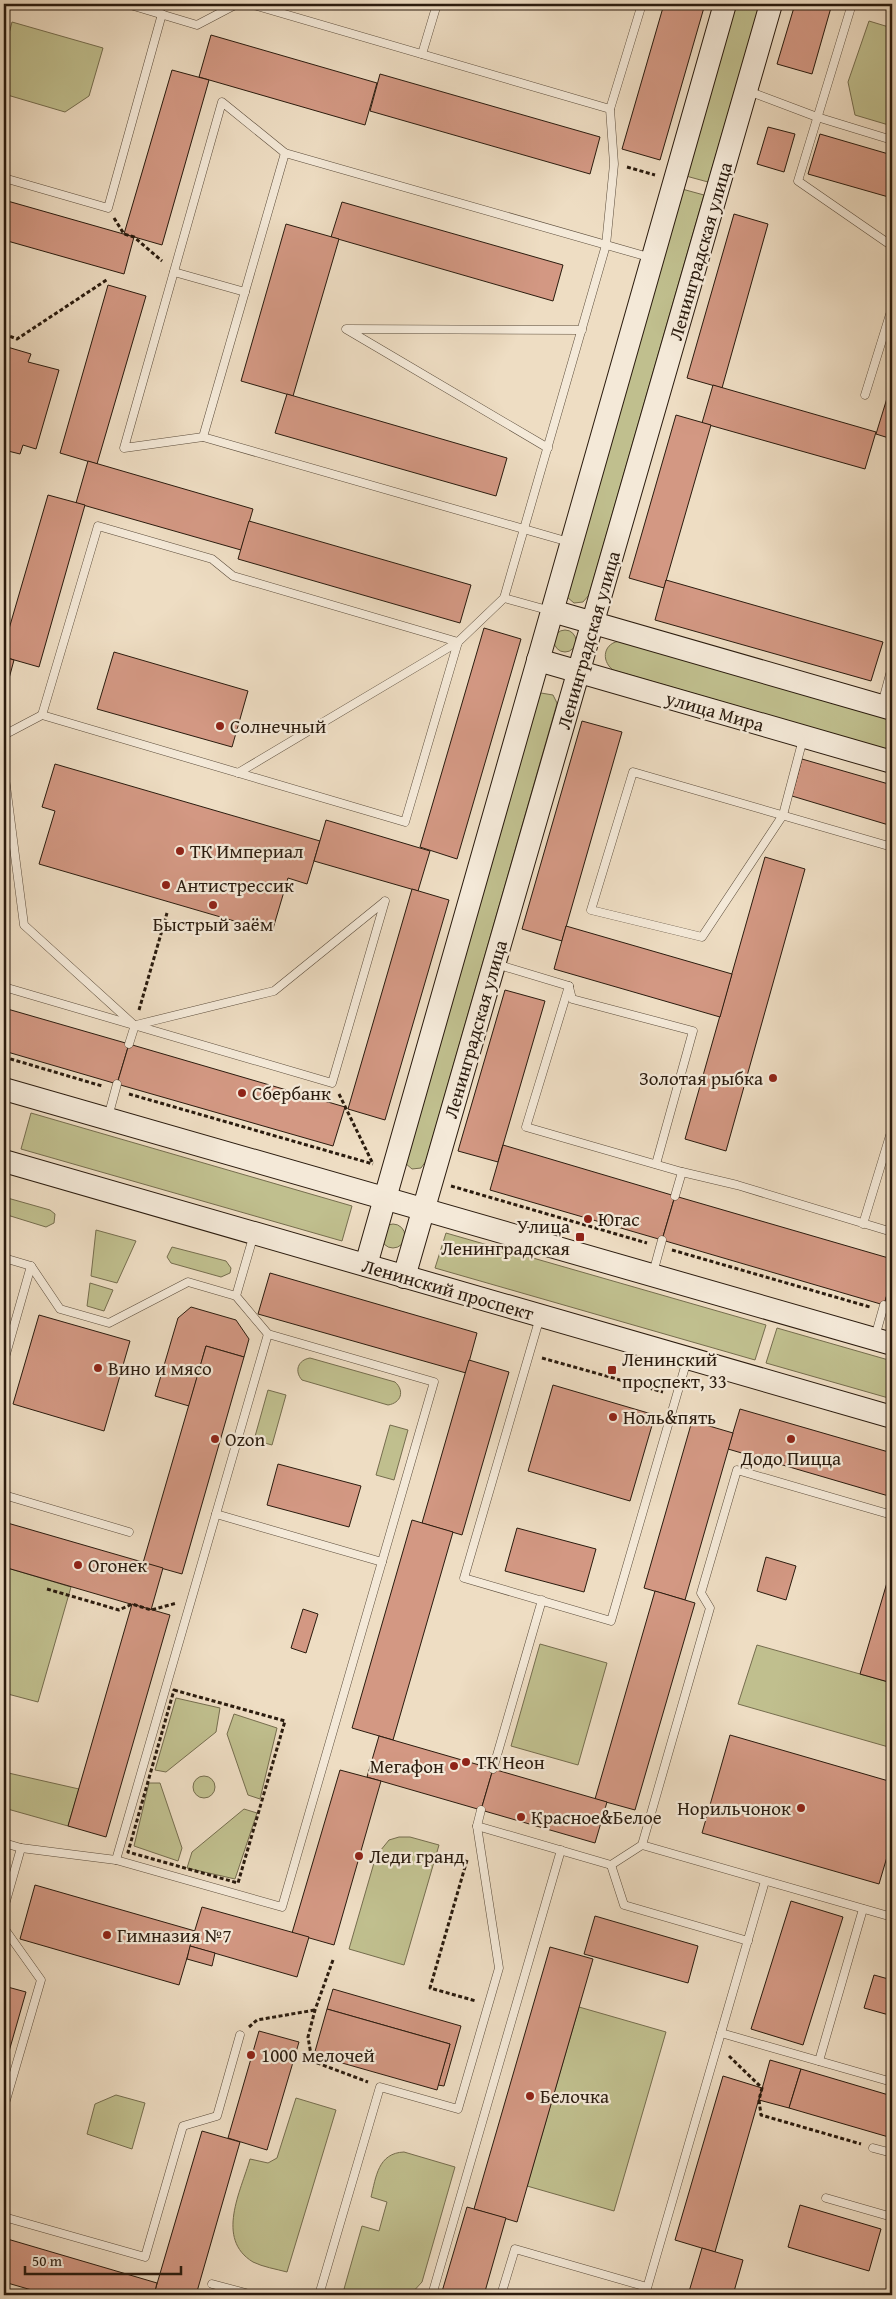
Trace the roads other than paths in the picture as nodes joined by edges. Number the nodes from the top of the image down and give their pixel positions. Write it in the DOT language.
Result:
graph roads {
  1 [pos="127,4"];
  2 [pos="237,4"];
  3 [pos="250,4"];
  4 [pos="437,4"];
  5 [pos="642,4"];
  6 [pos="725,4"];
  7 [pos="771,4"];
  8 [pos="852,4"];
  9 [pos="162,14"];
  10 [pos="422,54"];
  11 [pos="746,90"];
  12 [pos="610,109"];
  13 [pos="818,117"];
  14 [pos="892,140"];
  15 [pos="285,153"];
  16 [pos="4,178"];
  17 [pos="606,245"];
  18 [pos="892,246"];
  19 [pos="652,258"];
  20 [pos="174,272"];
  21 [pos="245,292"];
  22 [pos="892,308"];
  23 [pos="582,330"];
  24 [pos="865,395"];
  25 [pos="203,437"];
  26 [pos="548,448"];
  27 [pos="524,529"];
  28 [pos="571,543"];
  29 [pos="504,598"];
  30 [pos="552,611"];
  31 [pos="592,623"];
  32 [pos="458,642"];
  33 [pos="538,660"];
  34 [pos="892,668"];
  35 [pos="578,672"];
  36 [pos="887,708"];
  37 [pos="42,715"];
  38 [pos="4,735"];
  39 [pos="804,737"];
  40 [pos="4,747"];
  41 [pos="892,762"];
  42 [pos="238,773"];
  43 [pos="5,781"];
  44 [pos="783,815"];
  45 [pos="892,847"];
  46 [pos="494,964"];
  47 [pos="569,986"];
  48 [pos="4,987"];
  49 [pos="134,1025"];
  50 [pos="129,1044"];
  51 [pos="117,1087"];
  52 [pos="4,1089"];
  53 [pos="107,1118"];
  54 [pos="892,1130"];
  55 [pos="4,1161"];
  56 [pos="656,1164"];
  57 [pos="682,1172"];
  58 [pos="675,1196"];
  59 [pos="385,1198"];
  60 [pos="423,1209"];
  61 [pos="864,1224"];
  62 [pos="892,1232"];
  63 [pos="254,1233"];
  64 [pos="662,1240"];
  65 [pos="4,1258"];
  66 [pos="31,1266"];
  67 [pos="366,1266"];
  68 [pos="652,1275"];
  69 [pos="404,1276"];
  70 [pos="236,1296"];
  71 [pos="884,1305"];
  72 [pos="540,1316"];
  73 [pos="268,1334"];
  74 [pos="883,1342"];
  75 [pos="687,1358"];
  76 [pos="4,1361"];
  77 [pos="892,1417"];
  78 [pos="4,1495"];
  79 [pos="216,1514"];
  80 [pos="892,1515"];
  81 [pos="129,1532"];
  82 [pos="382,1562"];
  83 [pos="542,1600"];
  84 [pos="493,1769"];
  85 [pos="481,1810"];
  86 [pos="477,1826"];
  87 [pos="4,1843"];
  88 [pos="642,1845"];
  89 [pos="21,1848"];
  90 [pos="561,1850"];
  91 [pos="116,1860"];
  92 [pos="611,1864"];
  93 [pos="765,1881"];
  94 [pos="4,1908"];
  95 [pos="863,1909"];
  96 [pos="892,1917"];
  97 [pos="4,1928"];
  98 [pos="748,1941"];
  99 [pos="721,2032"];
  100 [pos="240,2036"];
  101 [pos="819,2061"];
  102 [pos="892,2082"];
  103 [pos="4,2107"];
  104 [pos="873,2148"];
  105 [pos="892,2154"];
  106 [pos="826,2198"];
  107 [pos="4,2217"];
  108 [pos="892,2217"];
  109 [pos="212,2284"];
  110 [pos="647,2287"];
  111 [pos="253,2295"];
  112 [pos="319,2295"];
  113 [pos="432,2295"];
  114 [pos="501,2295"];
  1 -- 9 [label="lane"];
  2 -- 9 [label="lane"];
  3 -- 10 [label="lane"];
  4 -- 10 [label="lane"];
  5 -- 12 [label="lane"];
  6 -- 19 [label="street"];
  7 -- 11 [label="street, Ленинградская улица"];
  8 -- 13 [label="lane"];
  9 -- 16 [label="lane"];
  10 -- 12 [label="lane"];
  11 -- 13 [label="lane"];
  11 -- 31 [label="street, Ленинградская улица"];
  12 -- 17 [label="lane"];
  13 -- 14 [label="lane"];
  13 -- 18 [label="lane"];
  15 -- 17 [label="lane"];
  15 -- 20 [label="lane"];
  15 -- 21 [label="lane"];
  17 -- 19 [label="lane"];
  17 -- 23 [label="lane"];
  19 -- 28 [label="street"];
  20 -- 21 [label="lane"];
  20 -- 25 [label="lane"];
  21 -- 25 [label="lane"];
  22 -- 24 [label="lane"];
  23 -- 26 [label="lane"];
  23 -- 26 [label="lane"];
  25 -- 27 [label="lane"];
  26 -- 27 [label="lane"];
  27 -- 28 [label="lane"];
  27 -- 29 [label="lane"];
  28 -- 30 [label="street"];
  29 -- 30 [label="lane"];
  29 -- 32 [label="lane"];
  30 -- 31 [label="street"];
  30 -- 33 [label="street"];
  31 -- 35 [label="street, Ленинградская улица"];
  31 -- 36 [label="street"];
  32 -- 37 [label="lane"];
  32 -- 42 [label="lane"];
  32 -- 42 [label="lane"];
  33 -- 35 [label="street, улица Мира"];
  33 -- 59 [label="street"];
  34 -- 36 [label="lane"];
  35 -- 39 [label="street, улица Мира"];
  35 -- 46 [label="street, Ленинградская улица"];
  37 -- 38 [label="lane"];
  37 -- 42 [label="lane"];
  39 -- 41 [label="street, улица Мира"];
  39 -- 44 [label="lane"];
  40 -- 43 [label="lane"];
  43 -- 49 [label="lane"];
  44 -- 44 [label="lane"];
  44 -- 45 [label="lane"];
  46 -- 47 [label="lane"];
  46 -- 60 [label="street, Ленинградская улица"];
  47 -- 56 [label="lane"];
  47 -- 56 [label="lane"];
  48 -- 49 [label="lane"];
  49 -- 49 [label="lane"];
  49 -- 50 [label="lane"];
  51 -- 53 [label="lane"];
  52 -- 53 [label="street"];
  53 -- 59 [label="street"];
  54 -- 61 [label="lane"];
  55 -- 63 [label="street, Ленинский проспект"];
  56 -- 57 [label="lane"];
  57 -- 58 [label="lane"];
  57 -- 61 [label="lane"];
  59 -- 60 [label="street"];
  59 -- 67 [label="street"];
  60 -- 68 [label="street"];
  60 -- 69 [label="street, Ленинградская улица"];
  61 -- 62 [label="lane"];
  63 -- 67 [label="street, Ленинский проспект"];
  63 -- 70 [label="lane"];
  64 -- 68 [label="lane"];
  65 -- 66 [label="lane"];
  66 -- 70 [label="lane"];
  66 -- 76 [label="lane"];
  67 -- 69 [label="street, Ленинский проспект"];
  68 -- 74 [label="street"];
  69 -- 72 [label="street, Ленинский проспект"];
  70 -- 73 [label="lane"];
  71 -- 74 [label="lane"];
  72 -- 75 [label="street, Ленинский проспект"];
  72 -- 83 [label="lane"];
  73 -- 79 [label="lane"];
  73 -- 82 [label="lane"];
  75 -- 77 [label="street, Ленинский проспект"];
  75 -- 83 [label="lane"];
  78 -- 81 [label="lane"];
  79 -- 82 [label="lane"];
  79 -- 91 [label="lane"];
  80 -- 88 [label="lane"];
  82 -- 91 [label="lane"];
  83 -- 84 [label="lane"];
  85 -- 86 [label="lane"];
  86 -- 90 [label="lane"];
  86 -- 112 [label="lane"];
  87 -- 89 [label="lane"];
  88 -- 92 [label="lane"];
  88 -- 93 [label="lane"];
  89 -- 91 [label="lane"];
  89 -- 94 [label="lane"];
  90 -- 92 [label="lane"];
  90 -- 113 [label="lane"];
  92 -- 98 [label="lane"];
  93 -- 95 [label="lane"];
  93 -- 98 [label="lane"];
  95 -- 96 [label="lane"];
  95 -- 101 [label="lane"];
  97 -- 103 [label="lane"];
  98 -- 99 [label="lane"];
  99 -- 101 [label="lane"];
  99 -- 110 [label="lane"];
  100 -- 107 [label="lane"];
  101 -- 102 [label="lane"];
  104 -- 105 [label="lane"];
  106 -- 108 [label="lane"];
  109 -- 111 [label="lane"];
  110 -- 114 [label="lane"];
}
